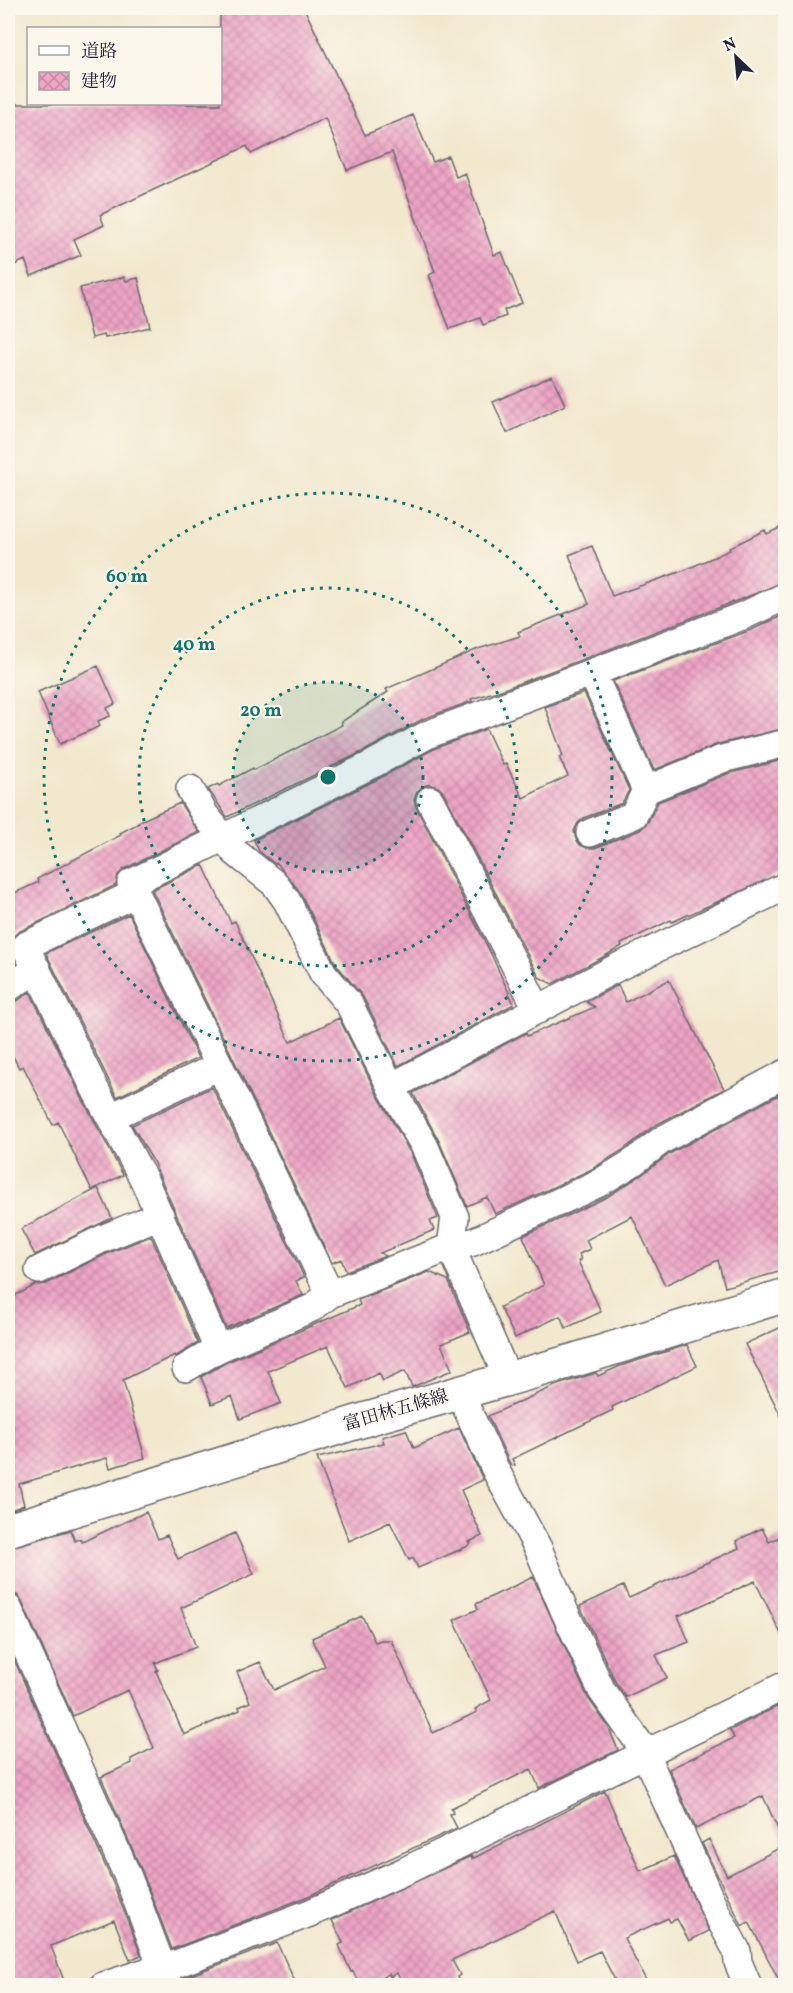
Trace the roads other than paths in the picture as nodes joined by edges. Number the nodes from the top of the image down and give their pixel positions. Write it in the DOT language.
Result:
graph roads {
  1 [pos="786,596"];
  2 [pos="592,673"];
  3 [pos="786,743"];
  4 [pos="190,789"];
  5 [pos="646,790"];
  6 [pos="430,800"];
  7 [pos="590,833"];
  8 [pos="223,838"];
  9 [pos="786,886"];
  10 [pos="136,893"];
  11 [pos="37,969"];
  12 [pos="8,988"];
  13 [pos="538,1010"];
  14 [pos="219,1066"];
  15 [pos="786,1073"];
  16 [pos="391,1087"];
  17 [pos="111,1117"];
  18 [pos="160,1215"];
  19 [pos="451,1247"];
  20 [pos="39,1270"];
  21 [pos="330,1294"];
  22 [pos="786,1295"];
  23 [pos="218,1349"];
  24 [pos="186,1368"];
  25 [pos="508,1379"];
  26 [pos="460,1394"];
  27 [pos="8,1530"];
  28 [pos="8,1608"];
  29 [pos="786,1685"];
  30 [pos="645,1753"];
  31 [pos="165,1977"];
  32 [pos="103,1986"];
  33 [pos="748,1986"];
  1 -- 2 [label="street"];
  2 -- 5 [label="street"];
  2 -- 8 [label="street"];
  3 -- 5 [label="street"];
  4 -- 8 [label="street"];
  5 -- 7 [label="street"];
  6 -- 13 [label="street"];
  8 -- 10 [label="street"];
  8 -- 16 [label="street"];
  9 -- 13 [label="street"];
  10 -- 11 [label="street"];
  10 -- 14 [label="street"];
  11 -- 12 [label="street"];
  11 -- 17 [label="street"];
  13 -- 16 [label="street"];
  14 -- 17 [label="street"];
  14 -- 21 [label="street"];
  15 -- 19 [label="street"];
  16 -- 19 [label="street"];
  17 -- 18 [label="street"];
  18 -- 20 [label="street"];
  18 -- 23 [label="street"];
  19 -- 21 [label="street"];
  19 -- 25 [label="street"];
  21 -- 23 [label="street"];
  22 -- 25 [label="main road, 富田林五條線"];
  23 -- 24 [label="street"];
  25 -- 26 [label="main road, 富田林五條線"];
  26 -- 27 [label="main road, 富田林五條線"];
  26 -- 30 [label="street"];
  28 -- 31 [label="street"];
  29 -- 30 [label="street"];
  30 -- 31 [label="street"];
  30 -- 33 [label="street"];
  31 -- 32 [label="street"];
}
